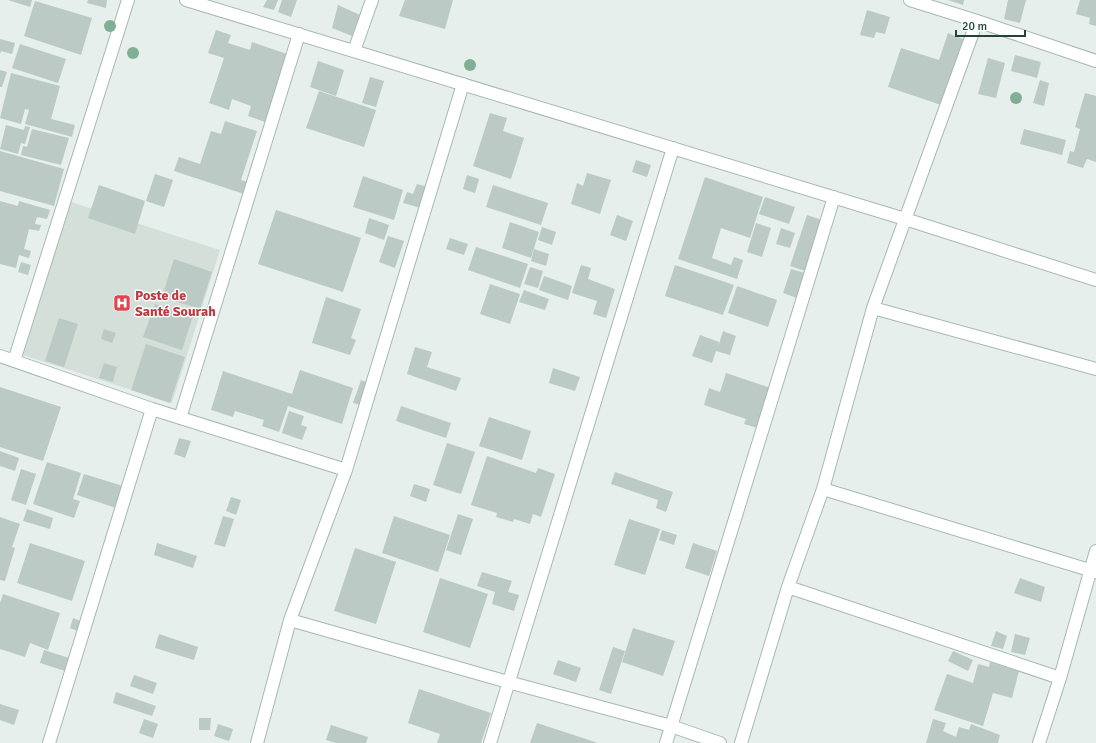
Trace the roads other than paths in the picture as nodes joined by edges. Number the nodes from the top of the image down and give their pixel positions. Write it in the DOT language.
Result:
graph roads {
  1 [pos="128,0"];
  2 [pos="186,0"];
  3 [pos="372,0"];
  4 [pos="910,0"];
  5 [pos="977,21"];
  6 [pos="299,34"];
  7 [pos="354,51"];
  8 [pos="1096,61"];
  9 [pos="463,84"];
  10 [pos="673,148"];
  11 [pos="834,197"];
  12 [pos="905,219"];
  13 [pos="1096,280"];
  14 [pos="874,308"];
  15 [pos="0,356"];
  16 [pos="14,361"];
  17 [pos="1096,369"];
  18 [pos="152,409"];
  19 [pos="180,418"];
  20 [pos="346,470"];
  21 [pos="823,489"];
  22 [pos="1096,550"];
  23 [pos="1093,571"];
  24 [pos="788,587"];
  25 [pos="290,620"];
  26 [pos="1060,678"];
  27 [pos="508,682"];
  28 [pos="672,726"];
  29 [pos="49,743"];
  30 [pos="258,743"];
  31 [pos="490,743"];
  32 [pos="666,743"];
  33 [pos="720,743"];
  34 [pos="741,743"];
  35 [pos="1039,743"];
  1 -- 16 [label="street"];
  2 -- 6 [label="street"];
  3 -- 7 [label="street"];
  4 -- 5 [label="street"];
  5 -- 8 [label="street"];
  5 -- 12 [label="street"];
  6 -- 7 [label="street"];
  6 -- 19 [label="street"];
  7 -- 9 [label="street"];
  9 -- 10 [label="street"];
  9 -- 20 [label="street"];
  10 -- 11 [label="street"];
  10 -- 27 [label="street"];
  11 -- 12 [label="street"];
  11 -- 28 [label="street"];
  12 -- 13 [label="street"];
  12 -- 14 [label="street"];
  14 -- 17 [label="street"];
  14 -- 21 [label="street"];
  15 -- 16 [label="street"];
  16 -- 18 [label="street"];
  18 -- 19 [label="street"];
  18 -- 29 [label="street"];
  19 -- 20 [label="street"];
  20 -- 25 [label="street"];
  21 -- 23 [label="street"];
  21 -- 24 [label="street"];
  22 -- 23 [label="street"];
  23 -- 26 [label="street"];
  24 -- 26 [label="street"];
  24 -- 34 [label="street"];
  25 -- 27 [label="street"];
  25 -- 30 [label="street"];
  26 -- 35 [label="street"];
  27 -- 28 [label="street"];
  27 -- 31 [label="street"];
  28 -- 32 [label="street"];
  28 -- 33 [label="street"];
}
